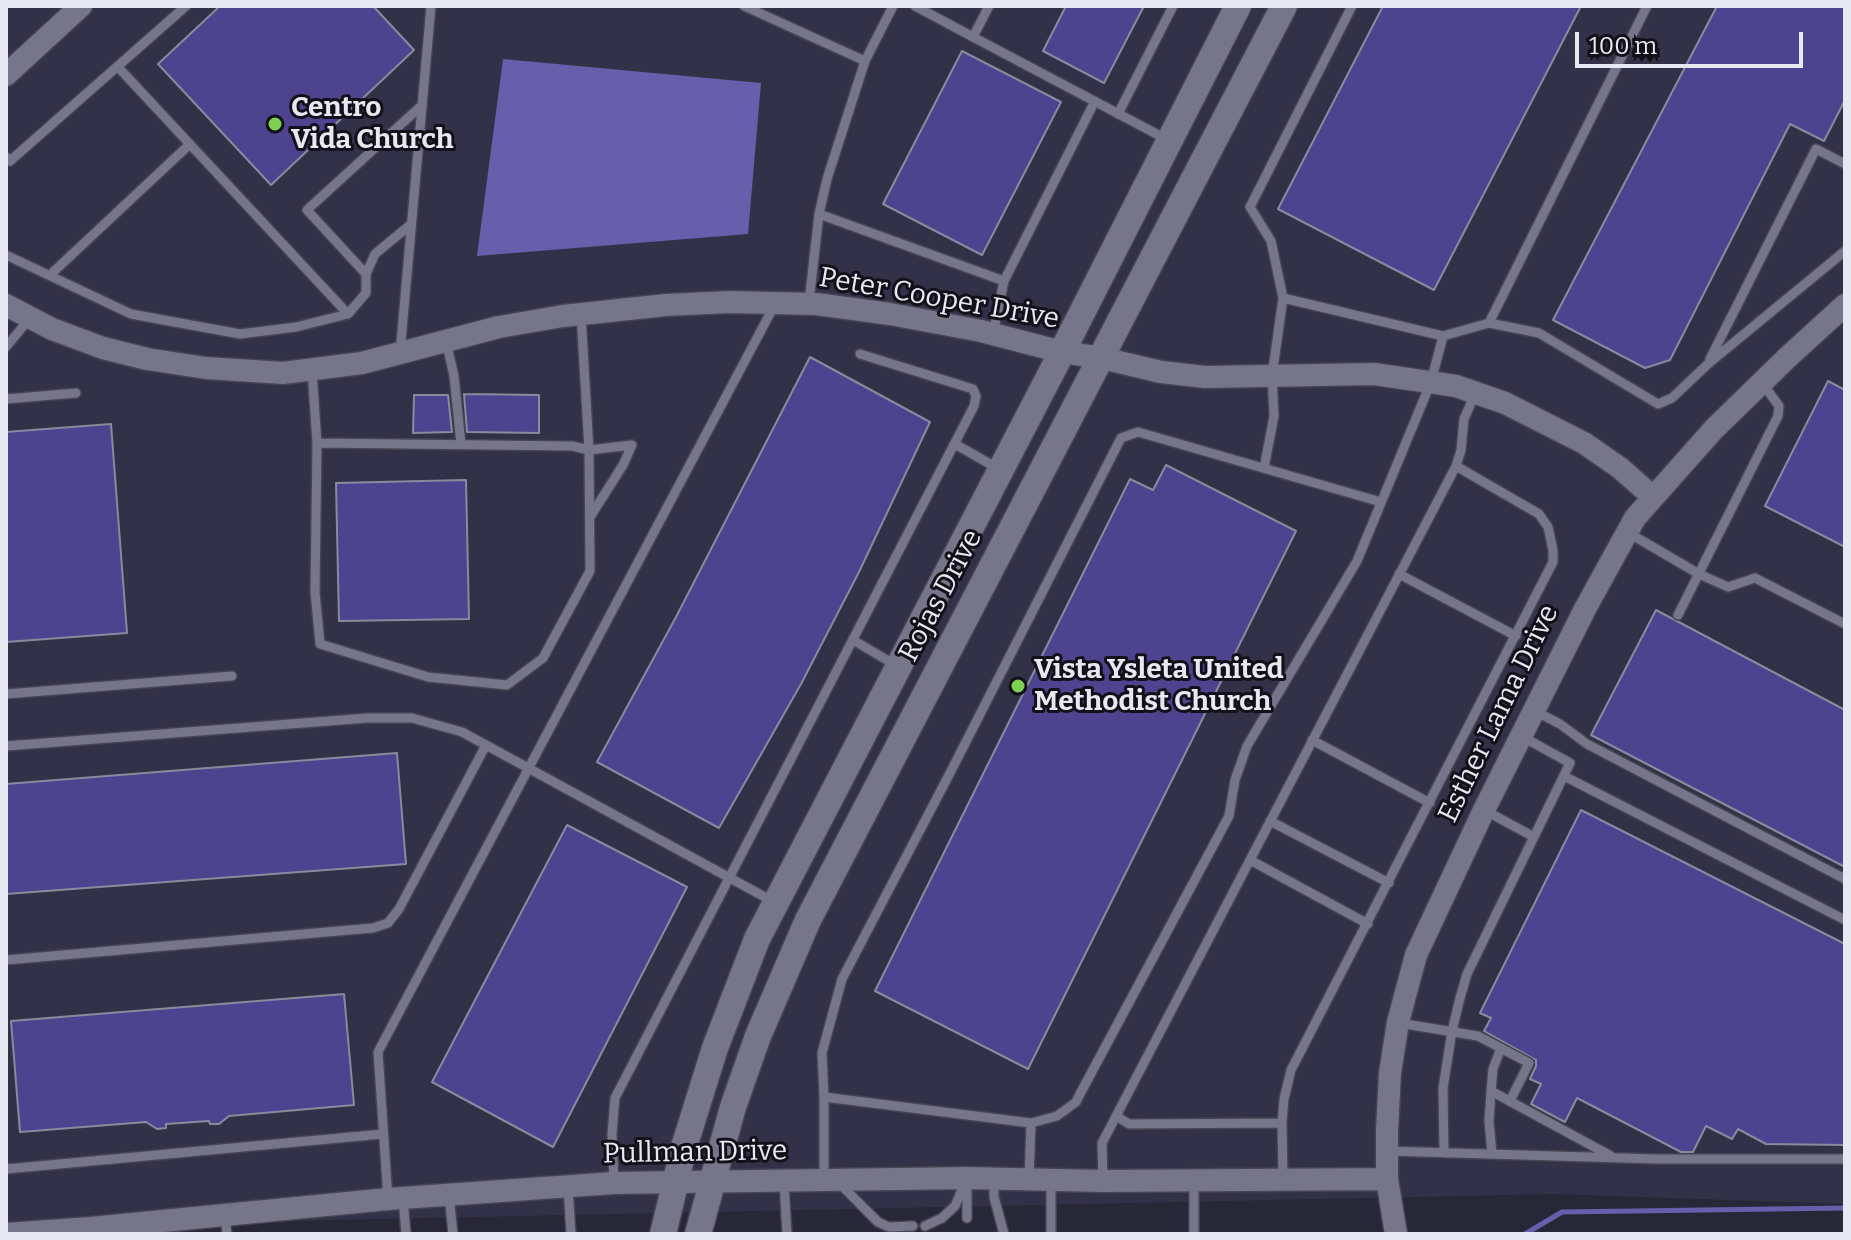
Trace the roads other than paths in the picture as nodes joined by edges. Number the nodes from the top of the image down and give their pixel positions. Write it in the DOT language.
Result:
graph roads {
  1 [pos="186,6"];
  2 [pos="431,6"];
  3 [pos="744,6"];
  4 [pos="893,6"];
  5 [pos="915,6"];
  6 [pos="989,6"];
  7 [pos="1173,6"];
  8 [pos="1238,6"];
  9 [pos="1284,6"];
  10 [pos="1352,6"];
  11 [pos="1647,6"];
  12 [pos="71,9"];
  13 [pos="973,37"];
  14 [pos="865,61"];
  15 [pos="118,67"];
  16 [pos="6,75"];
  17 [pos="1095,101"];
  18 [pos="421,106"];
  19 [pos="1118,114"];
  20 [pos="1168,140"];
  21 [pos="190,144"];
  22 [pos="7,161"];
  23 [pos="1845,164"];
  24 [pos="819,214"];
  25 [pos="410,225"];
  26 [pos="1845,251"];
  27 [pos="6,255"];
  28 [pos="366,274"];
  29 [pos="50,275"];
  30 [pos="1004,281"];
  31 [pos="1283,298"];
  32 [pos="775,303"];
  33 [pos="809,304"];
  34 [pos="6,305"];
  35 [pos="1845,305"];
  36 [pos="348,314"];
  37 [pos="581,314"];
  38 [pos="30,318"];
  39 [pos="1489,323"];
  40 [pos="993,334"];
  41 [pos="1443,336"];
  42 [pos="446,341"];
  43 [pos="6,347"];
  44 [pos="1062,352"];
  45 [pos="400,353"];
  46 [pos="860,354"];
  47 [pos="1102,358"];
  48 [pos="1709,363"];
  49 [pos="312,370"];
  50 [pos="1272,376"];
  51 [pos="1762,381"];
  52 [pos="1431,382"];
  53 [pos="76,393"];
  54 [pos="1475,393"];
  55 [pos="6,399"];
  56 [pos="317,443"];
  57 [pos="461,444"];
  58 [pos="955,444"];
  59 [pos="589,450"];
  60 [pos="1456,466"];
  61 [pos="1264,468"];
  62 [pos="1000,470"];
  63 [pos="1653,497"];
  64 [pos="1381,502"];
  65 [pos="589,518"];
  66 [pos="1627,532"];
  67 [pos="1399,574"];
  68 [pos="1699,574"];
  69 [pos="1678,615"];
  70 [pos="1845,624"];
  71 [pos="1516,636"];
  72 [pos="853,640"];
  73 [pos="897,666"];
  74 [pos="232,676"];
  75 [pos="6,694"];
  76 [pos="1534,710"];
  77 [pos="1521,736"];
  78 [pos="1312,740"];
  79 [pos="486,745"];
  80 [pos="6,746"];
  81 [pos="530,769"];
  82 [pos="1564,776"];
  83 [pos="1430,803"];
  84 [pos="1484,810"];
  85 [pos="1270,821"];
  86 [pos="1534,837"];
  87 [pos="1250,860"];
  88 [pos="729,878"];
  89 [pos="1845,879"];
  90 [pos="1389,883"];
  91 [pos="774,902"];
  92 [pos="1845,920"];
  93 [pos="1368,924"];
  94 [pos="6,960"];
  95 [pos="1398,1022"];
  96 [pos="1452,1031"];
  97 [pos="1501,1048"];
  98 [pos="1491,1091"];
  99 [pos="824,1097"];
  100 [pos="1510,1101"];
  101 [pos="1116,1116"];
  102 [pos="1031,1123"];
  103 [pos="1282,1123"];
  104 [pos="383,1134"];
  105 [pos="1387,1151"];
  106 [pos="1444,1153"];
  107 [pos="1492,1154"];
  108 [pos="1614,1158"];
  109 [pos="1845,1159"];
  110 [pos="6,1169"];
  111 [pos="967,1178"];
  112 [pos="994,1179"];
  113 [pos="1040,1179"];
  114 [pos="1283,1179"];
  115 [pos="1387,1179"];
  116 [pos="1194,1180"];
  117 [pos="830,1181"];
  118 [pos="1103,1181"];
  119 [pos="676,1182"];
  120 [pos="784,1182"];
  121 [pos="614,1183"];
  122 [pos="711,1183"];
  123 [pos="568,1187"];
  124 [pos="449,1195"];
  125 [pos="395,1199"];
  126 [pos="967,1218"];
  127 [pos="226,1225"];
  128 [pos="913,1226"];
  129 [pos="925,1226"];
  130 [pos="142,1228"];
  131 [pos="80,1232"];
  132 [pos="6,1234"];
  133 [pos="406,1234"];
  134 [pos="453,1234"];
  135 [pos="571,1234"];
  136 [pos="663,1234"];
  137 [pos="698,1234"];
  138 [pos="787,1234"];
  139 [pos="1004,1234"];
  140 [pos="1051,1234"];
  141 [pos="1194,1234"];
  142 [pos="1396,1234"];
  1 -- 15 [label="lane"];
  2 -- 18 [label="lane"];
  3 -- 14 [label="lane"];
  4 -- 14 [label="lane"];
  5 -- 13 [label="lane"];
  6 -- 13 [label="lane"];
  7 -- 19 [label="lane"];
  8 -- 20 [label="main road, Rojas Drive"];
  9 -- 47 [label="main road, Rojas Drive"];
  10 -- 31 [label="lane"];
  11 -- 39 [label="lane"];
  12 -- 16 [label="street"];
  13 -- 17 [label="lane"];
  14 -- 24 [label="lane"];
  15 -- 21 [label="lane"];
  15 -- 22 [label="lane"];
  17 -- 19 [label="lane"];
  17 -- 30 [label="lane"];
  18 -- 25 [label="lane"];
  18 -- 28 [label="lane"];
  19 -- 20 [label="lane"];
  20 -- 44 [label="main road, Rojas Drive"];
  21 -- 29 [label="lane"];
  21 -- 36 [label="lane"];
  23 -- 48 [label="lane"];
  24 -- 30 [label="lane"];
  24 -- 33 [label="lane"];
  25 -- 28 [label="lane"];
  25 -- 45 [label="lane"];
  26 -- 48 [label="lane"];
  27 -- 29 [label="lane"];
  28 -- 36 [label="lane"];
  29 -- 36 [label="lane"];
  30 -- 40 [label="lane"];
  31 -- 41 [label="lane"];
  31 -- 50 [label="lane"];
  32 -- 33 [label="street, Peter Cooper Drive"];
  32 -- 37 [label="street, Peter Cooper Drive"];
  32 -- 81 [label="lane"];
  33 -- 40 [label="street, Peter Cooper Drive"];
  34 -- 38 [label="street, Peter Cooper Drive"];
  35 -- 51 [label="street, Esther Lama Drive"];
  37 -- 42 [label="street, Peter Cooper Drive"];
  37 -- 59 [label="lane"];
  38 -- 43 [label="lane"];
  38 -- 49 [label="street, Peter Cooper Drive"];
  39 -- 41 [label="lane"];
  39 -- 48 [label="lane"];
  40 -- 44 [label="street, Peter Cooper Drive"];
  41 -- 52 [label="lane"];
  42 -- 45 [label="street, Peter Cooper Drive"];
  42 -- 57 [label="lane"];
  44 -- 47 [label="street, Peter Cooper Drive"];
  44 -- 62 [label="main road, Rojas Drive"];
  45 -- 49 [label="street, Peter Cooper Drive"];
  46 -- 58 [label="lane"];
  47 -- 50 [label="street, Peter Cooper Drive"];
  47 -- 122 [label="main road, Rojas Drive"];
  49 -- 56 [label="lane"];
  50 -- 52 [label="street, Peter Cooper Drive"];
  50 -- 61 [label="lane"];
  51 -- 63 [label="street, Esther Lama Drive"];
  51 -- 68 [label="lane"];
  52 -- 54 [label="street, Peter Cooper Drive"];
  52 -- 64 [label="lane"];
  53 -- 55 [label="lane"];
  54 -- 60 [label="lane"];
  54 -- 63 [label="street, Peter Cooper Drive"];
  56 -- 57 [label="lane"];
  56 -- 65 [label="lane"];
  57 -- 59 [label="lane"];
  58 -- 62 [label="lane"];
  58 -- 72 [label="lane"];
  59 -- 65 [label="lane"];
  59 -- 65 [label="lane"];
  60 -- 67 [label="lane"];
  60 -- 71 [label="lane"];
  61 -- 64 [label="lane"];
  61 -- 99 [label="lane"];
  62 -- 73 [label="main road, Rojas Drive"];
  63 -- 66 [label="street, Esther Lama Drive"];
  64 -- 102 [label="lane"];
  66 -- 68 [label="lane"];
  66 -- 76 [label="street, Esther Lama Drive"];
  67 -- 71 [label="lane"];
  67 -- 78 [label="lane"];
  68 -- 69 [label="lane"];
  68 -- 70 [label="lane"];
  71 -- 83 [label="lane"];
  72 -- 73 [label="lane"];
  72 -- 88 [label="lane"];
  73 -- 91 [label="main road, Rojas Drive"];
  74 -- 75 [label="lane"];
  76 -- 77 [label="street, Esther Lama Drive"];
  76 -- 89 [label="lane"];
  77 -- 82 [label="lane"];
  77 -- 84 [label="street, Esther Lama Drive"];
  78 -- 83 [label="lane"];
  78 -- 85 [label="lane"];
  79 -- 80 [label="lane"];
  79 -- 81 [label="lane"];
  79 -- 94 [label="lane"];
  81 -- 88 [label="lane"];
  81 -- 104 [label="lane"];
  82 -- 86 [label="lane"];
  82 -- 92 [label="lane"];
  83 -- 90 [label="lane"];
  84 -- 86 [label="lane"];
  84 -- 95 [label="street, Esther Lama Drive"];
  85 -- 87 [label="lane"];
  85 -- 90 [label="lane"];
  86 -- 96 [label="lane"];
  87 -- 93 [label="lane"];
  87 -- 101 [label="lane"];
  88 -- 91 [label="lane"];
  88 -- 121 [label="lane"];
  90 -- 93 [label="lane"];
  91 -- 119 [label="main road, Rojas Drive"];
  93 -- 103 [label="lane"];
  95 -- 96 [label="lane"];
  95 -- 105 [label="street, Esther Lama Drive"];
  96 -- 97 [label="lane"];
  96 -- 106 [label="lane"];
  97 -- 98 [label="lane"];
  97 -- 100 [label="lane"];
  98 -- 100 [label="lane"];
  98 -- 107 [label="lane"];
  99 -- 102 [label="lane"];
  99 -- 117 [label="lane"];
  100 -- 108 [label="lane"];
  101 -- 103 [label="lane"];
  101 -- 118 [label="lane"];
  102 -- 113 [label="lane"];
  103 -- 114 [label="lane"];
  104 -- 110 [label="lane"];
  104 -- 125 [label="lane"];
  105 -- 106 [label="lane"];
  105 -- 115 [label="street, Esther Lama Drive"];
  106 -- 107 [label="lane"];
  107 -- 108 [label="lane"];
  108 -- 109 [label="lane"];
  111 -- 112 [label="street, Pullman Drive"];
  111 -- 117 [label="street, Pullman Drive"];
  111 -- 126 [label="lane"];
  111 -- 129 [label="lane"];
  112 -- 113 [label="street, Pullman Drive"];
  112 -- 139 [label="lane"];
  113 -- 118 [label="street, Pullman Drive"];
  113 -- 140 [label="lane"];
  114 -- 115 [label="street, Pullman Drive"];
  114 -- 116 [label="street, Pullman Drive"];
  115 -- 142 [label="street, Esther Lama Drive"];
  116 -- 118 [label="street, Pullman Drive"];
  116 -- 141 [label="lane"];
  117 -- 120 [label="street, Pullman Drive"];
  117 -- 128 [label="lane"];
  119 -- 121 [label="street, Pullman Drive"];
  119 -- 122 [label="street, Pullman Drive"];
  119 -- 136 [label="main road, Rojas Drive"];
  120 -- 122 [label="street, Pullman Drive"];
  120 -- 138 [label="lane"];
  121 -- 123 [label="street, Pullman Drive"];
  122 -- 137 [label="main road, Rojas Drive"];
  123 -- 124 [label="street, Pullman Drive"];
  123 -- 135 [label="lane"];
  124 -- 125 [label="street, Pullman Drive"];
  124 -- 134 [label="lane"];
  125 -- 127 [label="street, Pullman Drive"];
  125 -- 133 [label="lane"];
  127 -- 130 [label="street, Pullman Drive"];
  130 -- 131 [label="street, Pullman Drive"];
  131 -- 132 [label="street, Pullman Drive"];
}
